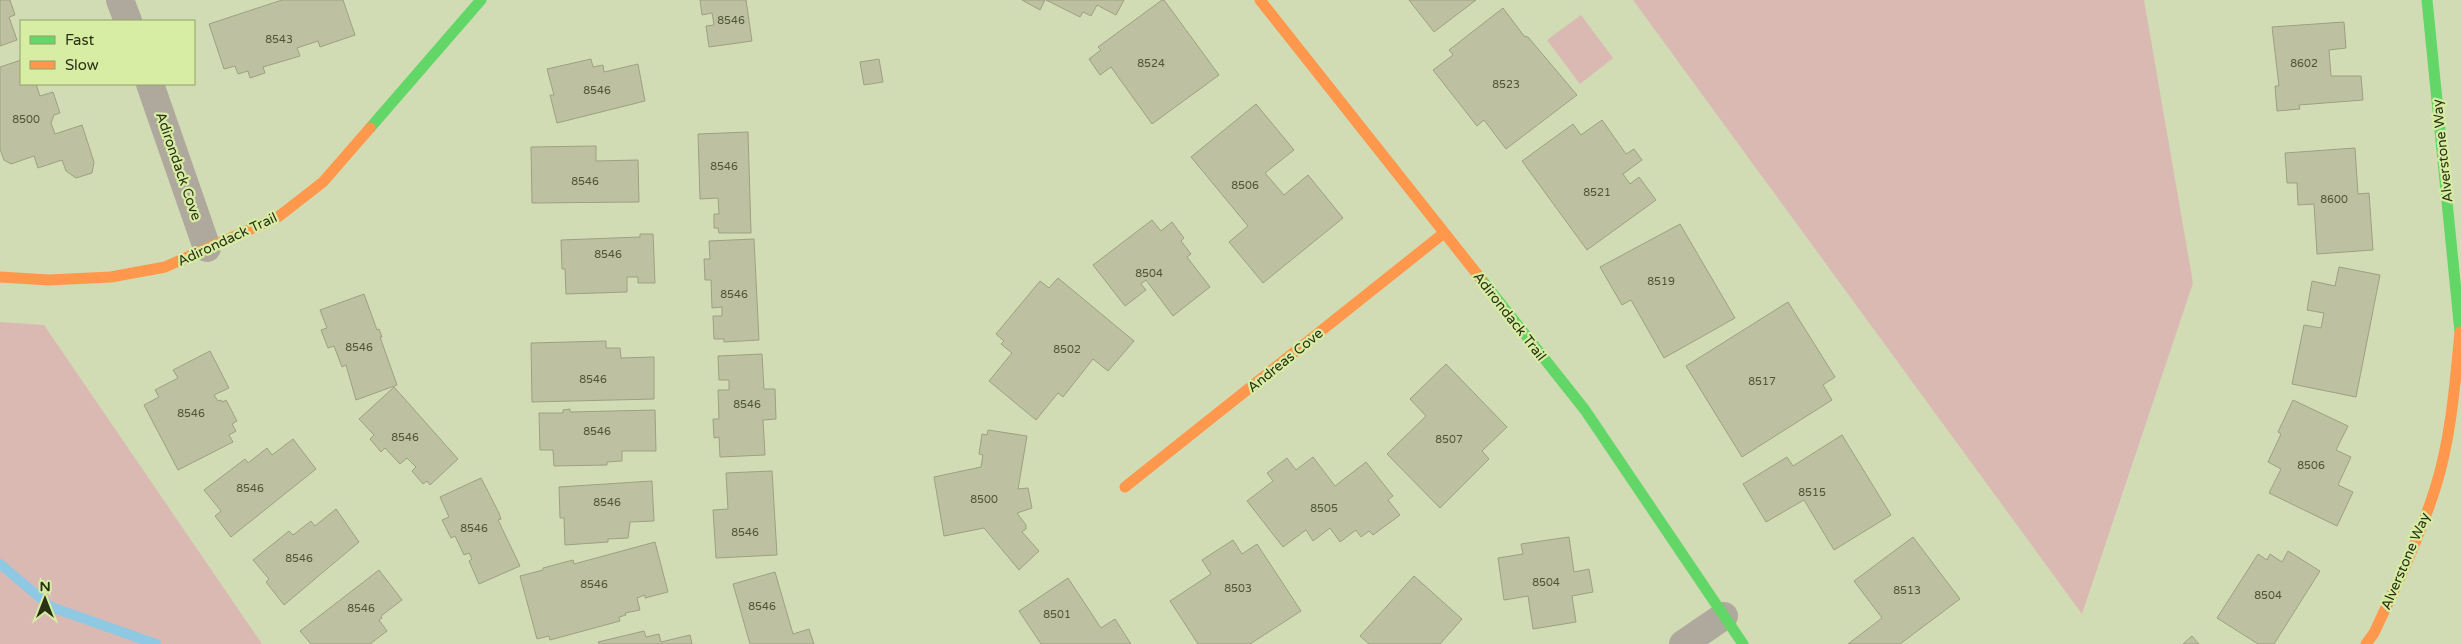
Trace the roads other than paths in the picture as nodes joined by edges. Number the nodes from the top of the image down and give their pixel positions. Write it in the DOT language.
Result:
graph roads {
  1 [pos="120,0"];
  2 [pos="482,0"];
  3 [pos="1260,0"];
  4 [pos="2427,0"];
  5 [pos="128,20"];
  6 [pos="150,85"];
  7 [pos="1444,233"];
  8 [pos="207,248"];
  9 [pos="0,277"];
  10 [pos="1125,487"];
  11 [pos="1724,616"];
  12 [pos="1683,644"];
  13 [pos="1742,644"];
  14 [pos="2366,644"];
  1 -- 5 [label="street"];
  2 -- 8 [label="street, Adirondack Trail"];
  3 -- 7 [label="street, Adirondack Trail"];
  4 -- 14 [label="street, Alverstone Way"];
  6 -- 8 [label="street, Adirondack Cove"];
  7 -- 10 [label="street, Andreas Cove"];
  7 -- 11 [label="street, Adirondack Trail"];
  8 -- 9 [label="street, Adirondack Trail"];
  11 -- 12 [label="street"];
  11 -- 13 [label="street, Adirondack Trail"];
}
